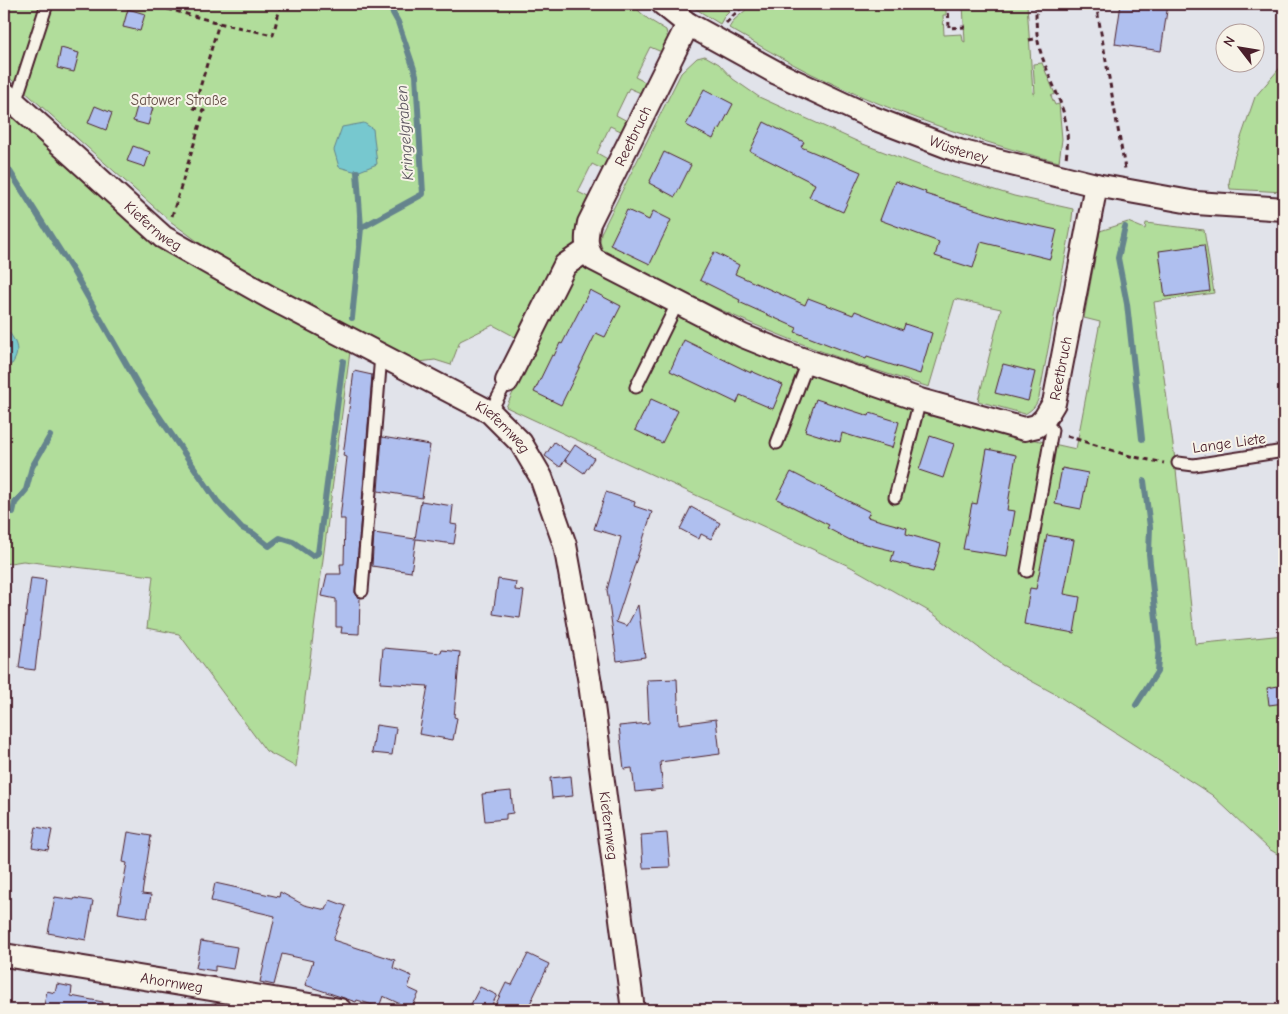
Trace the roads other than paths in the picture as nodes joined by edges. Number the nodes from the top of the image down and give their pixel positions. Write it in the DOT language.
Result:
graph roads {
  1 [pos="47,4"];
  2 [pos="663,4"];
  3 [pos="688,24"];
  4 [pos="9,98"];
  5 [pos="1096,185"];
  6 [pos="1284,209"];
  7 [pos="587,250"];
  8 [pos="678,302"];
  9 [pos="381,355"];
  10 [pos="808,362"];
  11 [pos="507,381"];
  12 [pos="636,387"];
  13 [pos="920,400"];
  14 [pos="490,412"];
  15 [pos="1048,425"];
  16 [pos="778,443"];
  17 [pos="1284,451"];
  18 [pos="1178,463"];
  19 [pos="895,497"];
  20 [pos="1026,571"];
  21 [pos="362,591"];
  22 [pos="4,955"];
  23 [pos="340,1010"];
  24 [pos="633,1010"];
  1 -- 4 [label="lane"];
  2 -- 3 [label="street, Wüsteney"];
  3 -- 5 [label="street, Wüsteney"];
  3 -- 7 [label="street, Reetbruch"];
  4 -- 9 [label="street, Kiefernweg"];
  5 -- 6 [label="street, Wüsteney"];
  5 -- 15 [label="street, Reetbruch"];
  7 -- 8 [label="street, Reetbruch"];
  7 -- 11 [label="street"];
  8 -- 10 [label="street, Reetbruch"];
  8 -- 12 [label="lane"];
  9 -- 14 [label="street, Kiefernweg"];
  9 -- 21 [label="lane"];
  10 -- 13 [label="street, Reetbruch"];
  10 -- 16 [label="lane"];
  11 -- 14 [label="lane"];
  13 -- 15 [label="street, Reetbruch"];
  13 -- 19 [label="lane"];
  14 -- 24 [label="street, Kiefernweg"];
  15 -- 20 [label="lane, Reetbruch"];
  17 -- 18 [label="lane, Lange Liete"];
  22 -- 23 [label="street, Ahornweg"];
}
